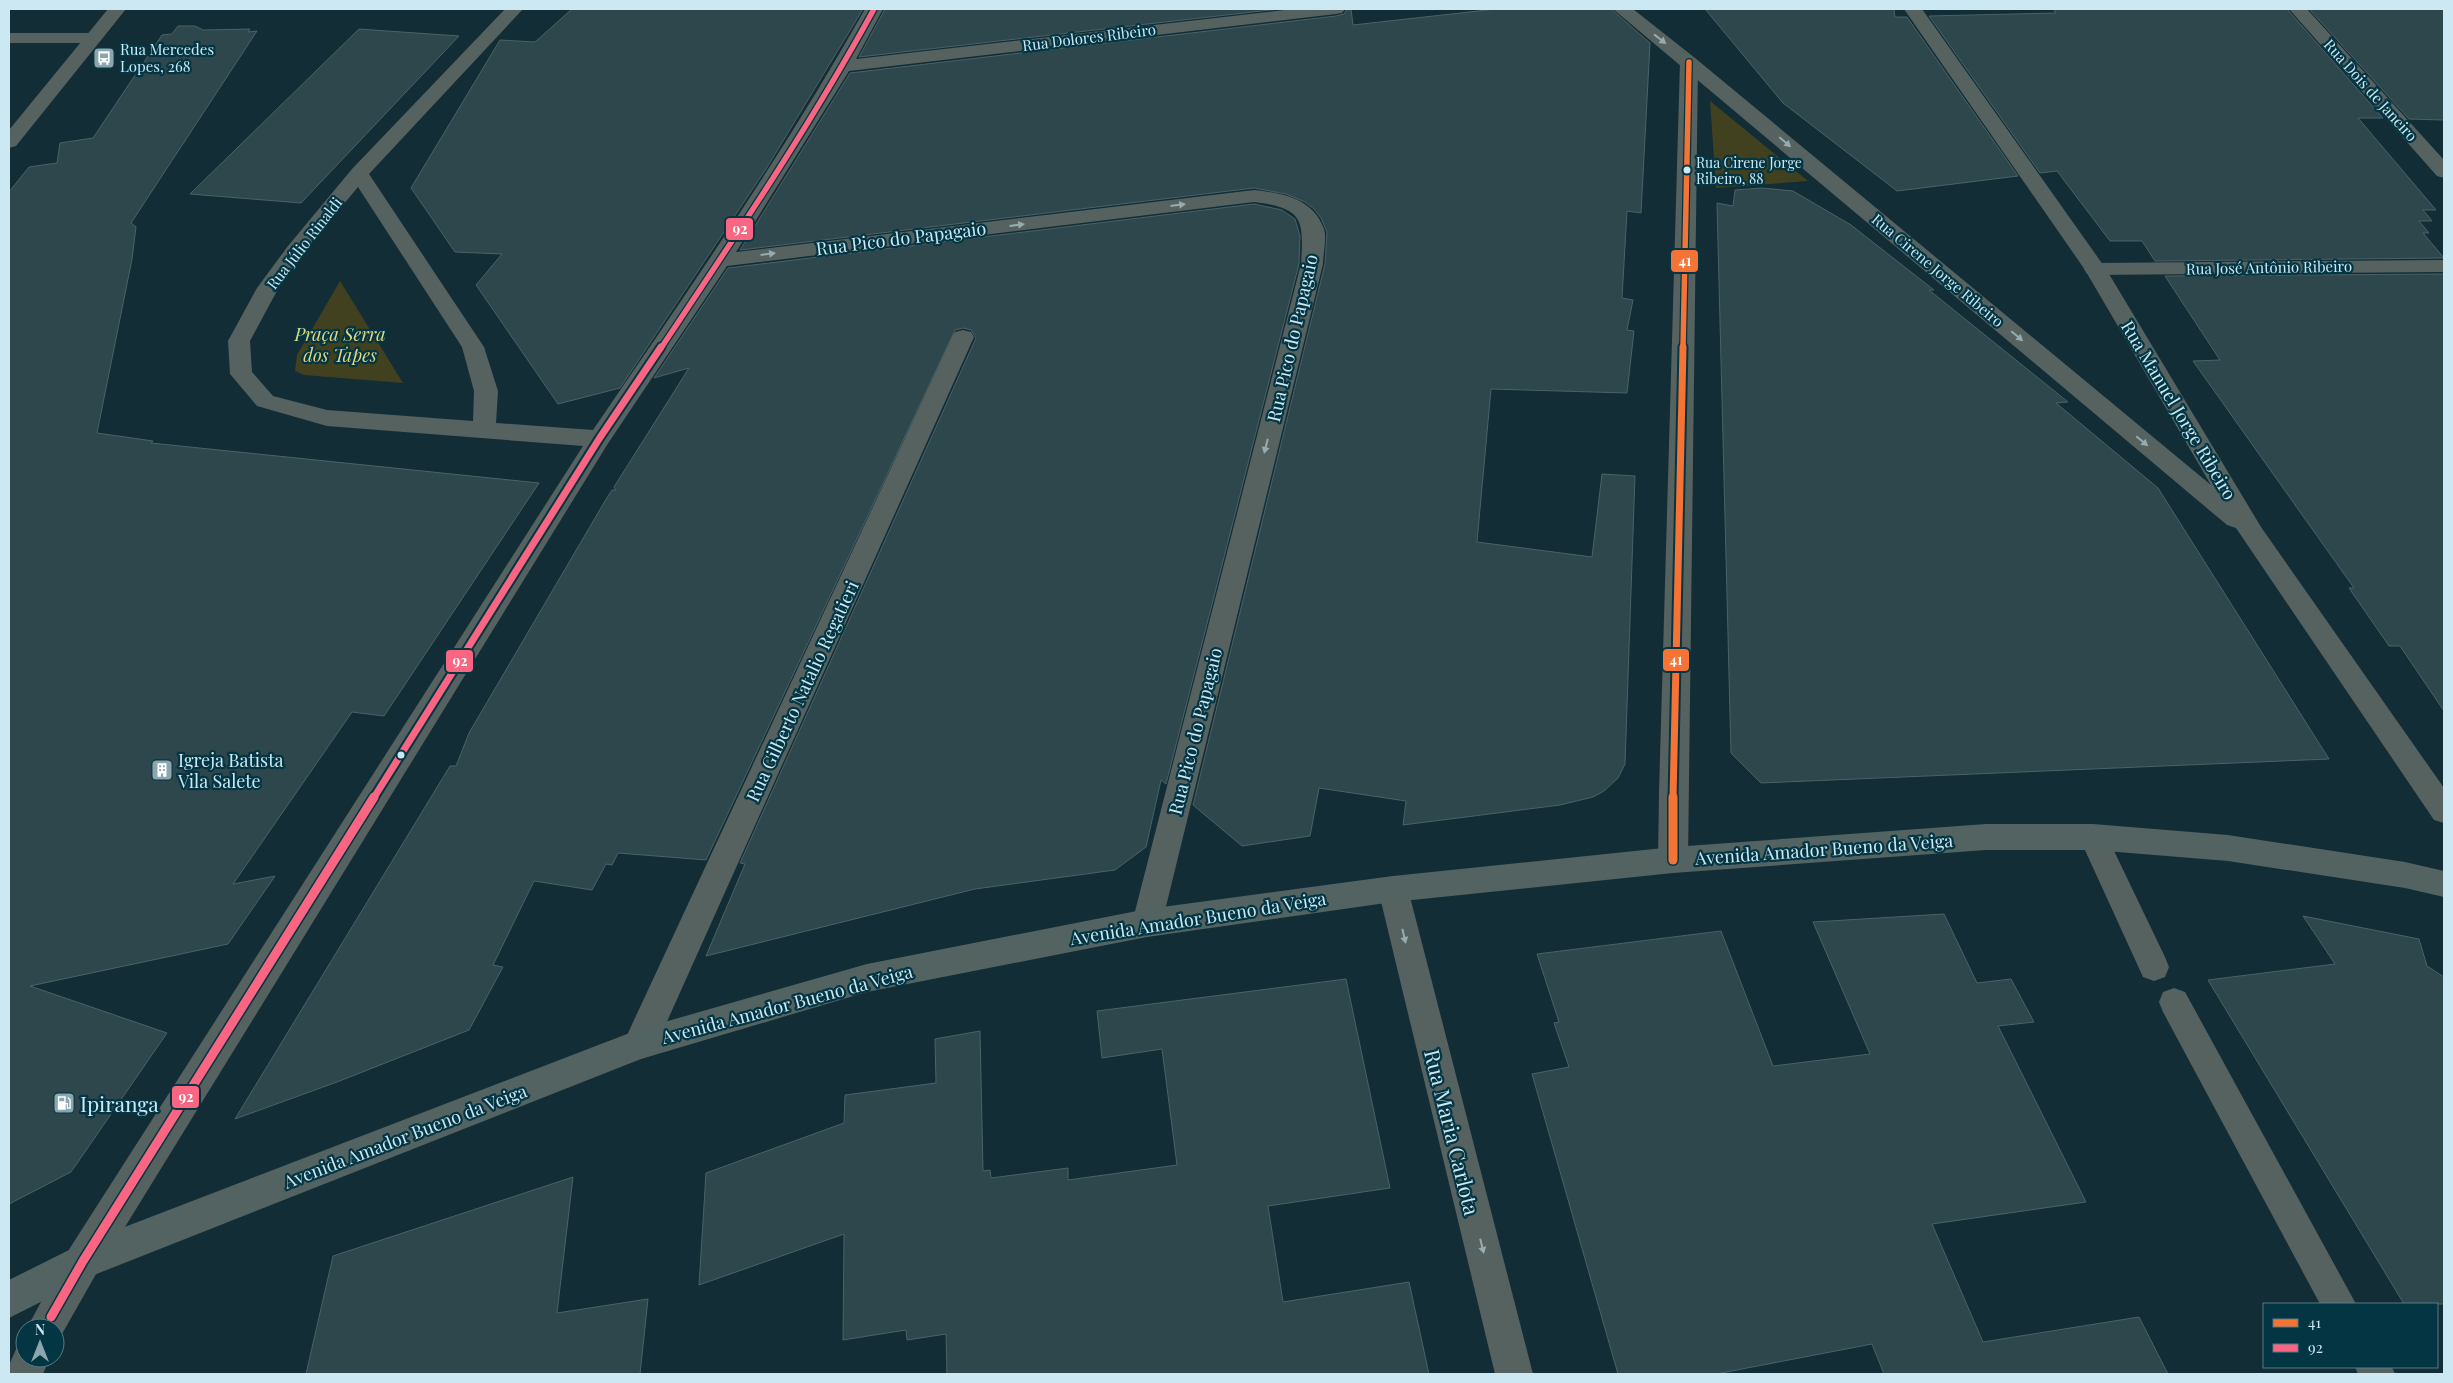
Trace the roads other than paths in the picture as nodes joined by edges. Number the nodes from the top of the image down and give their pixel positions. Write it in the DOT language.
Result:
graph roads {
  1 [pos="117,9"];
  2 [pos="514,9"];
  3 [pos="874,9"];
  4 [pos="1246,9"];
  5 [pos="1336,9"];
  6 [pos="1622,9"];
  7 [pos="1913,9"];
  8 [pos="2298,9"];
  9 [pos="1232,21"];
  10 [pos="9,38"];
  11 [pos="93,38"];
  12 [pos="1689,62"];
  13 [pos="843,66"];
  14 [pos="9,142"];
  15 [pos="2444,172"];
  16 [pos="359,173"];
  17 [pos="720,260"];
  18 [pos="2444,266"];
  19 [pos="2095,269"];
  20 [pos="962,337"];
  21 [pos="484,429"];
  22 [pos="599,440"];
  23 [pos="2252,533"];
  24 [pos="2444,811"];
  25 [pos="2093,837"];
  26 [pos="1674,860"];
  27 [pos="2444,884"];
  28 [pos="1393,888"];
  29 [pos="1148,923"];
  30 [pos="2154,967"];
  31 [pos="2174,1002"];
  32 [pos="640,1044"];
  33 [pos="83,1261"];
  34 [pos="9,1300"];
  35 [pos="2337,1303"];
  36 [pos="51,1318"];
  37 [pos="1514,1374"];
  1 -- 11 [label="street"];
  2 -- 16 [label="street, Rua Júlio Rinaldi"];
  3 -- 13 [label="street"];
  4 -- 9 [label="street"];
  5 -- 9 [label="street, Rua Dolores Ribeiro"];
  6 -- 12 [label="street, Rua Cirene Jorge Ribeiro, one-way"];
  7 -- 19 [label="street, Rua Manuel Jorge Ribeiro"];
  8 -- 15 [label="street, Rua Dois de Janeiro"];
  9 -- 13 [label="street, Rua Dolores Ribeiro"];
  10 -- 11 [label="lane"];
  11 -- 14 [label="street"];
  12 -- 23 [label="street, Rua Cirene Jorge Ribeiro, one-way"];
  12 -- 26 [label="street"];
  13 -- 17 [label="street"];
  16 -- 21 [label="street"];
  16 -- 21 [label="street, Rua Júlio Rinaldi"];
  17 -- 22 [label="street"];
  17 -- 29 [label="street, Rua Pico do Papagaio, one-way"];
  18 -- 19 [label="street, Rua José Antônio Ribeiro"];
  19 -- 23 [label="street, Rua Manuel Jorge Ribeiro"];
  20 -- 32 [label="street, Rua Gilberto Natalio Regatieri"];
  21 -- 22 [label="street, Rua Júlio Rinaldi"];
  22 -- 33 [label="street"];
  23 -- 24 [label="street, Rua Manuel Jorge Ribeiro"];
  25 -- 26 [label="main road, Avenida Amador Bueno da Veiga"];
  25 -- 27 [label="main road, Avenida Amador Bueno da Veiga"];
  25 -- 30 [label="lane"];
  26 -- 28 [label="main road, Avenida Amador Bueno da Veiga"];
  28 -- 29 [label="main road, Avenida Amador Bueno da Veiga"];
  28 -- 37 [label="street, Rua Maria Carlota, one-way"];
  29 -- 32 [label="main road, Avenida Amador Bueno da Veiga"];
  31 -- 35 [label="lane"];
  32 -- 33 [label="main road, Avenida Amador Bueno da Veiga"];
  33 -- 34 [label="main road, Avenida Amador Bueno da Veiga"];
  33 -- 36 [label="street"];
}
